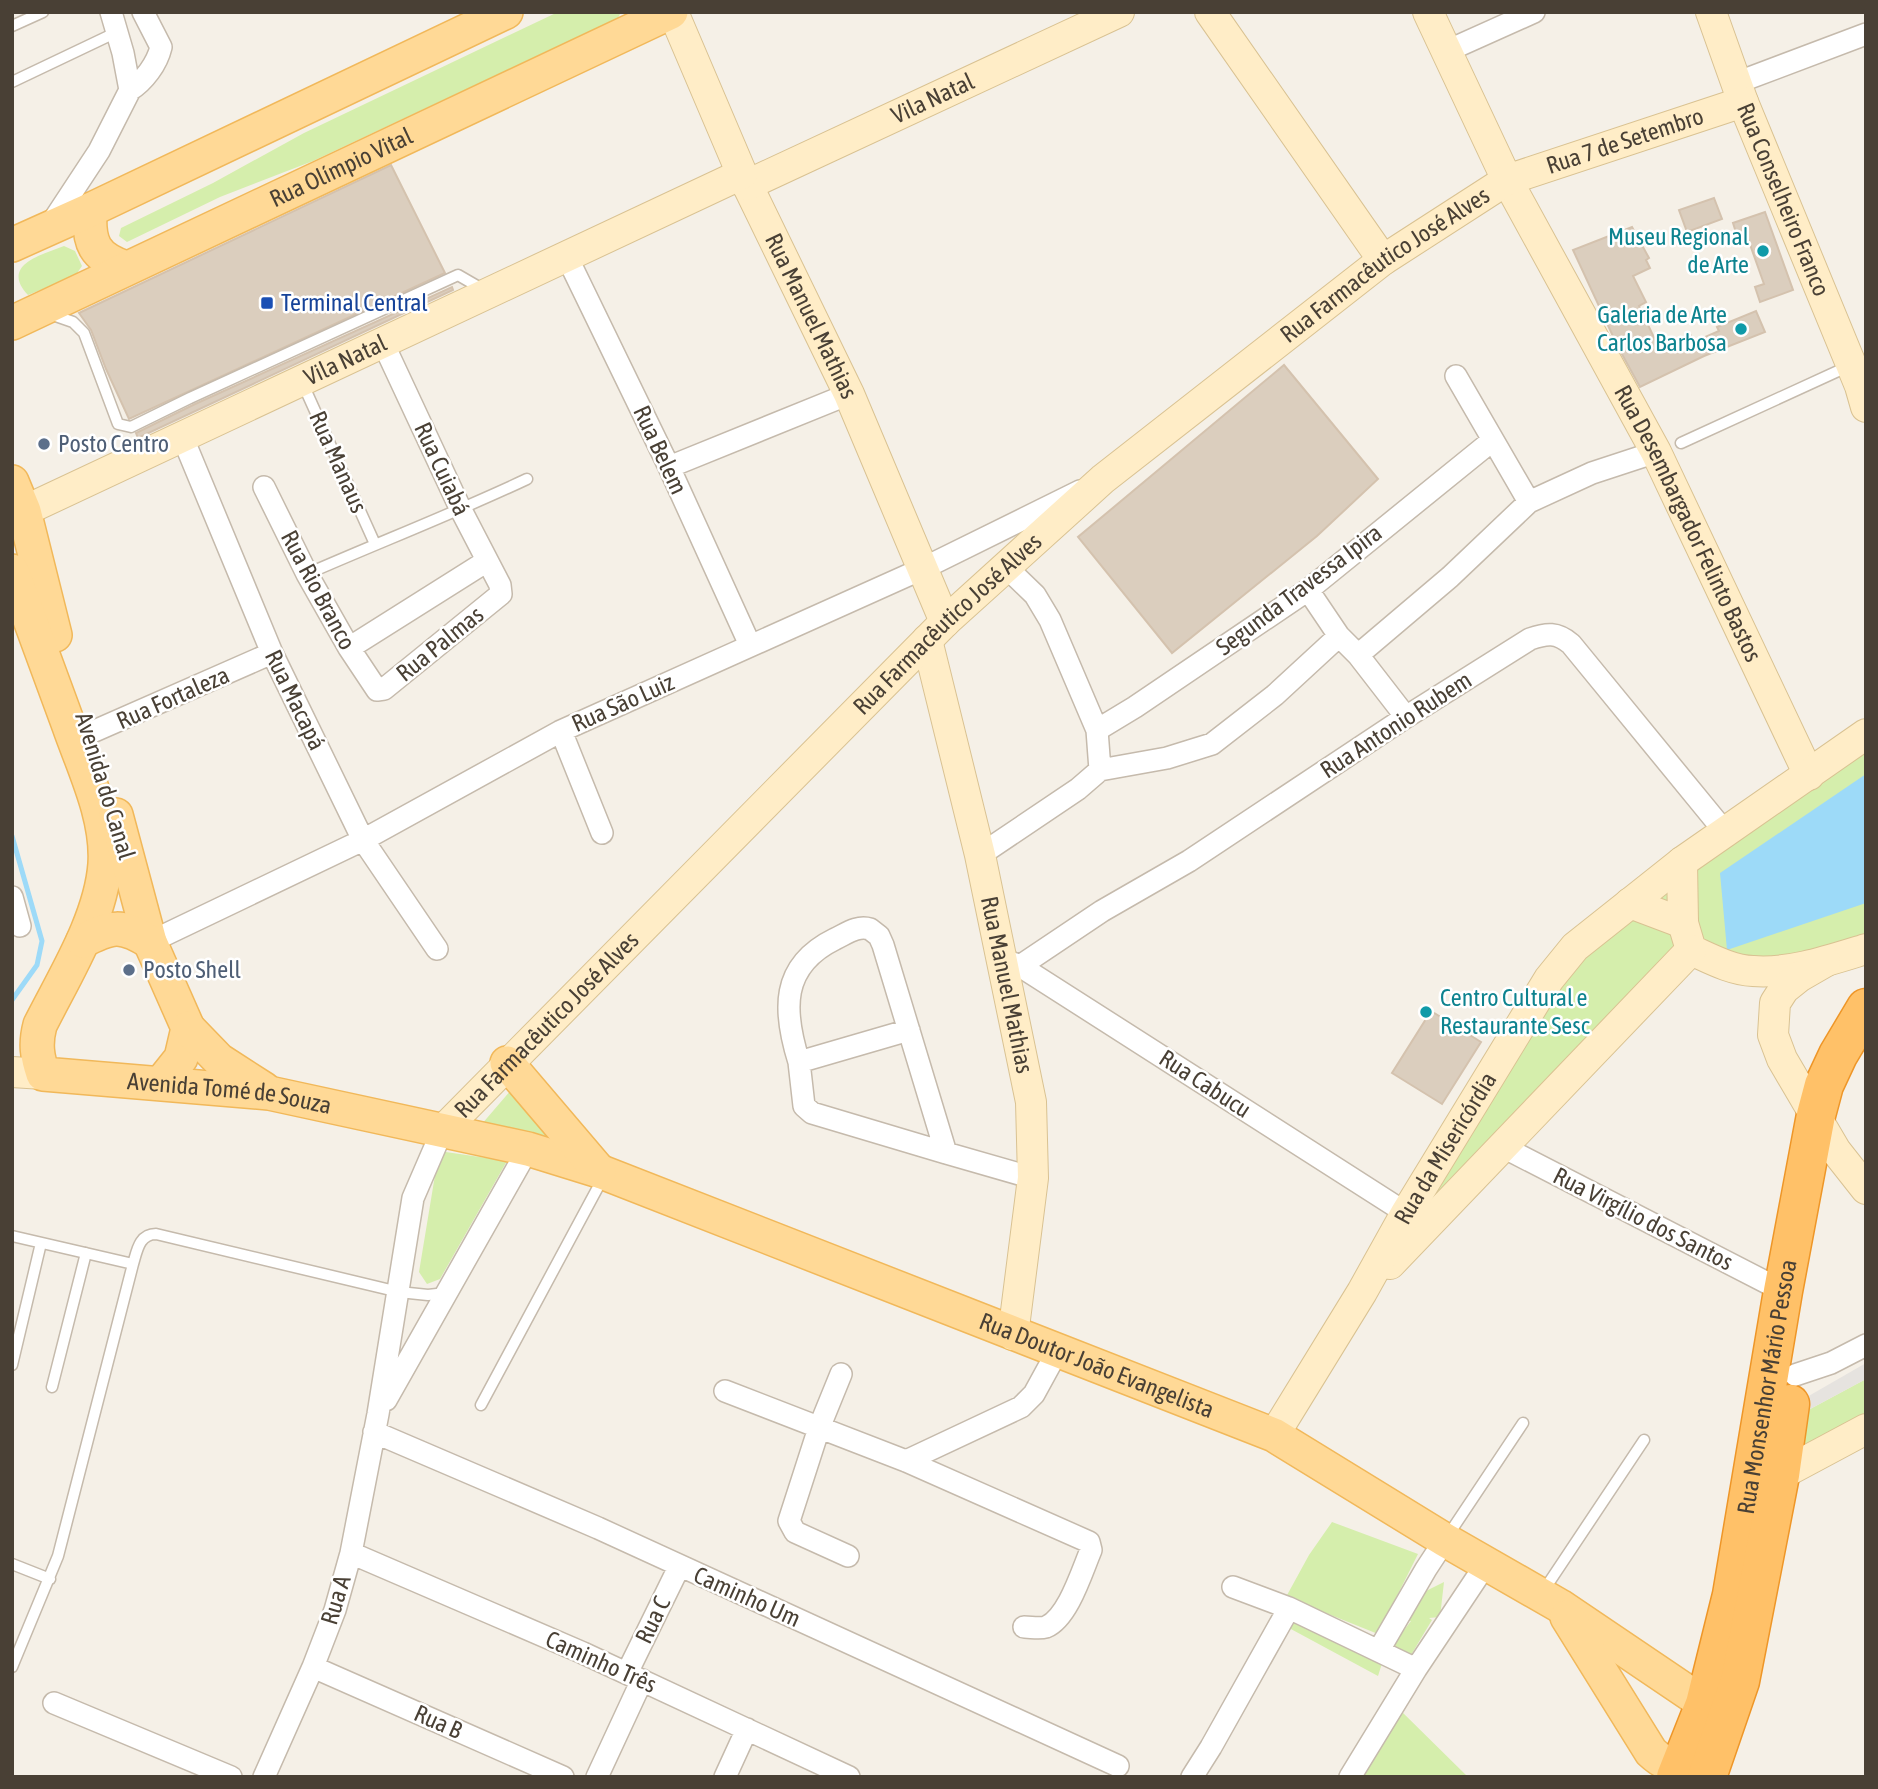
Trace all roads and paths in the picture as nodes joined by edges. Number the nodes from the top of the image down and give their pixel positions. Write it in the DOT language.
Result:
graph roads {
  1 [pos="43,12"];
  2 [pos="143,12"];
  3 [pos="506,12"];
  4 [pos="672,12"];
  5 [pos="1119,12"];
  6 [pos="1210,12"];
  7 [pos="1428,12"];
  8 [pos="1534,12"];
  9 [pos="1711,12"];
  10 [pos="114,22"];
  11 [pos="12,26"];
  12 [pos="1866,34"];
  13 [pos="1447,51"];
  14 [pos="12,82"];
  15 [pos="130,90"];
  16 [pos="1740,93"];
  17 [pos="745,179"];
  18 [pos="1507,180"];
  19 [pos="90,210"];
  20 [pos="48,229"];
  21 [pos="12,245"];
  22 [pos="567,257"];
  23 [pos="1383,260"];
  24 [pos="126,268"];
  25 [pos="483,296"];
  26 [pos="22,311"];
  27 [pos="383,343"];
  28 [pos="1457,376"];
  29 [pos="301,380"];
  30 [pos="1861,387"];
  31 [pos="849,394"];
  32 [pos="182,436"];
  33 [pos="1493,440"];
  34 [pos="1668,447"];
  35 [pos="669,467"];
  36 [pos="527,479"];
  37 [pos="1103,479"];
  38 [pos="264,486"];
  39 [pos="18,496"];
  40 [pos="1529,502"];
  41 [pos="461,510"];
  42 [pos="375,544"];
  43 [pos="486,561"];
  44 [pos="1005,566"];
  45 [pos="924,568"];
  46 [pos="12,571"];
  47 [pos="307,574"];
  48 [pos="1308,590"];
  49 [pos="501,594"];
  50 [pos="936,631"];
  51 [pos="1339,636"];
  52 [pos="750,645"];
  53 [pos="349,648"];
  54 [pos="272,653"];
  55 [pos="1358,655"];
  56 [pos="377,690"];
  57 [pos="1406,717"];
  58 [pos="1097,730"];
  59 [pos="562,731"];
  60 [pos="1866,734"];
  61 [pos="83,737"];
  62 [pos="1100,770"];
  63 [pos="1809,775"];
  64 [pos="1725,832"];
  65 [pos="602,833"];
  66 [pos="363,840"];
  67 [pos="979,855"];
  68 [pos="1682,862"];
  69 [pos="12,897"];
  70 [pos="1630,903"];
  71 [pos="20,926"];
  72 [pos="1687,936"];
  73 [pos="83,941"];
  74 [pos="150,942"];
  75 [pos="437,949"];
  76 [pos="1866,949"];
  77 [pos="1011,962"];
  78 [pos="1825,962"];
  79 [pos="1866,1008"];
  80 [pos="40,1026"];
  81 [pos="188,1028"];
  82 [pos="909,1030"];
  83 [pos="12,1050"];
  84 [pos="1866,1054"];
  85 [pos="799,1062"];
  86 [pos="507,1063"];
  87 [pos="28,1073"];
  88 [pos="161,1083"];
  89 [pos="269,1093"];
  90 [pos="1816,1115"];
  91 [pos="442,1130"];
  92 [pos="1503,1147"];
  93 [pos="528,1150"];
  94 [pos="1836,1151"];
  95 [pos="946,1153"];
  96 [pos="602,1172"];
  97 [pos="1033,1178"];
  98 [pos="1866,1189"];
  99 [pos="1406,1213"];
  100 [pos="12,1236"];
  101 [pos="41,1243"];
  102 [pos="86,1253"];
  103 [pos="133,1264"];
  104 [pos="1783,1291"];
  105 [pos="399,1292"];
  106 [pos="1362,1292"];
  107 [pos="446,1293"];
  108 [pos="1013,1335"];
  109 [pos="1866,1345"];
  110 [pos="1057,1352"];
  111 [pos="12,1365"];
  112 [pos="841,1374"];
  113 [pos="1794,1375"];
  114 [pos="52,1387"];
  115 [pos="725,1391"];
  116 [pos="481,1405"];
  117 [pos="376,1423"];
  118 [pos="1523,1423"];
  119 [pos="820,1428"];
  120 [pos="1866,1429"];
  121 [pos="1274,1435"];
  122 [pos="1644,1440"];
  123 [pos="906,1461"];
  124 [pos="1780,1475"];
  125 [pos="1445,1540"];
  126 [pos="351,1553"];
  127 [pos="848,1556"];
  128 [pos="12,1564"];
  129 [pos="1486,1564"];
  130 [pos="679,1567"];
  131 [pos="50,1578"];
  132 [pos="1233,1587"];
  133 [pos="1550,1601"];
  134 [pos="1289,1608"];
  135 [pos="1024,1627"];
  136 [pos="1379,1650"];
  137 [pos="12,1667"];
  138 [pos="313,1667"];
  139 [pos="1416,1669"];
  140 [pos="635,1676"];
  141 [pos="54,1703"];
  142 [pos="1717,1709"];
  143 [pos="747,1728"];
  144 [pos="1118,1766"];
  145 [pos="1693,1773"];
  146 [pos="231,1777"];
  147 [pos="264,1777"];
  148 [pos="563,1777"];
  149 [pos="597,1777"];
  150 [pos="725,1777"];
  151 [pos="849,1777"];
  152 [pos="1192,1777"];
  153 [pos="1350,1777"];
  1 -- 11 [label="lane"];
  2 -- 15 [label="street"];
  3 -- 19 [label="main road"];
  4 -- 17 [label="street, Rua Manuel Mathias"];
  4 -- 24 [label="main road, Rua Olímpio Vital"];
  5 -- 17 [label="street, Vila Natal"];
  6 -- 23 [label="street"];
  7 -- 13 [label="street, Rua Desembargador Felinto Bastos"];
  8 -- 13 [label="street"];
  9 -- 16 [label="street, Rua Conselheiro Franco"];
  10 -- 14 [label="lane"];
  10 -- 15 [label="street"];
  12 -- 16 [label="street"];
  13 -- 18 [label="street, Rua Desembargador Felinto Bastos"];
  15 -- 20 [label="street"];
  16 -- 18 [label="street, Rua 7 de Setembro"];
  16 -- 30 [label="street, Rua Conselheiro Franco"];
  17 -- 22 [label="street, Vila Natal"];
  17 -- 31 [label="street, Rua Manuel Mathias"];
  18 -- 23 [label="street, Rua Farmacêutico José Alves"];
  18 -- 34 [label="street, Rua Desembargador Felinto Bastos"];
  19 -- 20 [label="main road"];
  19 -- 24 [label="main road"];
  20 -- 21 [label="main road"];
  22 -- 25 [label="street, Vila Natal"];
  22 -- 35 [label="street, Rua Belem"];
  23 -- 37 [label="street, Rua Farmacêutico José Alves"];
  24 -- 26 [label="main road, Rua Olímpio Vital"];
  25 -- 26 [label="lane"];
  25 -- 27 [label="street, Vila Natal"];
  27 -- 29 [label="street, Vila Natal"];
  27 -- 41 [label="street, Rua Cuiabá"];
  28 -- 33 [label="street"];
  29 -- 32 [label="street, Vila Natal"];
  29 -- 42 [label="lane, Rua Manaus"];
  30 -- 34 [label="lane"];
  31 -- 35 [label="street"];
  31 -- 45 [label="street, Rua Manuel Mathias"];
  32 -- 39 [label="street, Vila Natal"];
  32 -- 54 [label="street, Rua Macapá"];
  33 -- 40 [label="street"];
  33 -- 48 [label="street, Segunda Travessa Ipira"];
  34 -- 40 [label="street"];
  34 -- 63 [label="street, Rua Desembargador Felinto Bastos"];
  35 -- 52 [label="street, Rua Belem"];
  36 -- 41 [label="lane"];
  37 -- 44 [label="street, Rua Farmacêutico José Alves"];
  37 -- 45 [label="street, Rua São Luiz"];
  38 -- 47 [label="street, Rua Rio Branco"];
  39 -- 61 [label="main road, Avenida do Canal"];
  40 -- 55 [label="street"];
  41 -- 42 [label="lane"];
  41 -- 43 [label="street, Rua Cuiabá"];
  42 -- 47 [label="lane"];
  43 -- 49 [label="street, Rua Cuiabá"];
  43 -- 53 [label="street"];
  44 -- 50 [label="street, Rua Farmacêutico José Alves"];
  44 -- 58 [label="street"];
  45 -- 50 [label="street, Rua Manuel Mathias"];
  45 -- 52 [label="street, Rua São Luiz"];
  46 -- 61 [label="main road, Avenida do Canal"];
  47 -- 53 [label="street, Rua Rio Branco"];
  48 -- 51 [label="street"];
  48 -- 58 [label="street, Segunda Travessa Ipira"];
  49 -- 56 [label="street, Rua Palmas"];
  50 -- 67 [label="street, Rua Manuel Mathias"];
  50 -- 86 [label="street, Rua Farmacêutico José Alves"];
  51 -- 55 [label="street"];
  51 -- 62 [label="street"];
  52 -- 59 [label="street, Rua São Luiz"];
  53 -- 56 [label="street, Rua Rio Branco"];
  54 -- 61 [label="street, Rua Fortaleza"];
  54 -- 66 [label="street, Rua Macapá"];
  55 -- 57 [label="street"];
  57 -- 64 [label="street, Rua Antonio Rubem"];
  57 -- 77 [label="street, Rua Antonio Rubem"];
  58 -- 62 [label="street"];
  59 -- 65 [label="street"];
  59 -- 66 [label="street, Rua São Luiz"];
  60 -- 63 [label="street, Rua da Misericórdia"];
  61 -- 73 [label="main road, Avenida do Canal"];
  61 -- 74 [label="main road, Avenida do Canal"];
  62 -- 67 [label="street"];
  63 -- 64 [label="street, Rua da Misericórdia"];
  64 -- 68 [label="street, Rua da Misericórdia"];
  66 -- 74 [label="street, Rua São Luiz"];
  66 -- 75 [label="street, Rua Macapá"];
  67 -- 77 [label="street, Rua Manuel Mathias"];
  68 -- 70 [label="street, Rua da Misericórdia"];
  68 -- 72 [label="street"];
  69 -- 71 [label="street"];
  70 -- 72 [label="street"];
  70 -- 99 [label="street, Rua da Misericórdia"];
  72 -- 78 [label="street"];
  72 -- 92 [label="street, Rua da Misericórdia"];
  73 -- 74 [label="main road"];
  73 -- 80 [label="main road, Avenida do Canal"];
  74 -- 81 [label="main road, Avenida do Canal"];
  76 -- 78 [label="street"];
  77 -- 97 [label="street, Rua Manuel Mathias"];
  77 -- 99 [label="street, Rua Cabucu"];
  78 -- 90 [label="street"];
  79 -- 90 [label="highway, Rua Monsenhor Mário Pessoa"];
  80 -- 83 [label="main road"];
  80 -- 87 [label="main road, Avenida do Canal"];
  81 -- 88 [label="main road"];
  81 -- 89 [label="main road"];
  82 -- 85 [label="street"];
  82 -- 85 [label="street"];
  82 -- 95 [label="street"];
  84 -- 94 [label="highway, Rua Monsenhor Mário Pessoa"];
  85 -- 95 [label="street"];
  86 -- 91 [label="street, Rua Farmacêutico José Alves"];
  86 -- 96 [label="main road"];
  87 -- 88 [label="main road, Avenida Tomé de Souza"];
  88 -- 89 [label="main road, Avenida Tomé de Souza"];
  89 -- 91 [label="main road, Avenida Tomé de Souza"];
  90 -- 94 [label="street"];
  90 -- 104 [label="highway, Rua Monsenhor Mário Pessoa"];
  91 -- 93 [label="main road, Rua Doutor João Evangelista"];
  91 -- 105 [label="street, Rua A"];
  92 -- 104 [label="street, Rua Virgílio dos Santos"];
  92 -- 106 [label="street, Rua da Misericórdia"];
  93 -- 96 [label="main road, Rua Doutor João Evangelista"];
  93 -- 107 [label="street, Rua A"];
  94 -- 98 [label="street"];
  94 -- 113 [label="highway, Rua Monsenhor Mário Pessoa"];
  95 -- 97 [label="street"];
  96 -- 108 [label="main road, Rua Doutor João Evangelista"];
  96 -- 116 [label="lane"];
  97 -- 108 [label="street, Rua Manuel Mathias"];
  99 -- 106 [label="street, Rua da Misericórdia"];
  100 -- 101 [label="lane"];
  101 -- 102 [label="lane"];
  101 -- 111 [label="lane"];
  102 -- 103 [label="lane"];
  102 -- 114 [label="lane"];
  103 -- 105 [label="lane"];
  103 -- 131 [label="lane"];
  104 -- 142 [label="highway, Rua Monsenhor Mário Pessoa"];
  105 -- 107 [label="lane"];
  105 -- 117 [label="street, Rua A"];
  106 -- 121 [label="street, Rua da Misericórdia"];
  107 -- 117 [label="street, Rua A"];
  108 -- 110 [label="main road, Rua Doutor João Evangelista"];
  109 -- 113 [label="street"];
  110 -- 121 [label="main road, Rua Doutor João Evangelista"];
  110 -- 123 [label="street"];
  112 -- 119 [label="street"];
  113 -- 124 [label="highway, Rua Monsenhor Mário Pessoa"];
  115 -- 119 [label="street"];
  117 -- 126 [label="street, Rua A"];
  117 -- 130 [label="street, Caminho Um"];
  118 -- 125 [label="lane"];
  119 -- 123 [label="street"];
  119 -- 127 [label="street"];
  120 -- 124 [label="street"];
  121 -- 125 [label="main road, Rua Doutor João Evangelista"];
  122 -- 133 [label="lane"];
  123 -- 135 [label="street"];
  124 -- 142 [label="highway, Rua Monsenhor Mário Pessoa"];
  125 -- 129 [label="main road, Rua Doutor João Evangelista"];
  125 -- 136 [label="street"];
  126 -- 138 [label="street, Rua A"];
  126 -- 140 [label="street, Caminho Três"];
  128 -- 131 [label="lane"];
  129 -- 133 [label="main road, Rua Doutor João Evangelista"];
  129 -- 139 [label="street"];
  130 -- 140 [label="street, Rua C"];
  130 -- 144 [label="street, Caminho Um"];
  131 -- 137 [label="lane"];
  132 -- 134 [label="street"];
  133 -- 142 [label="main road, Rua Doutor João Evangelista"];
  133 -- 145 [label="main road"];
  134 -- 136 [label="street"];
  134 -- 152 [label="street"];
  136 -- 139 [label="street"];
  138 -- 147 [label="street, Rua A"];
  138 -- 148 [label="street, Rua B"];
  139 -- 153 [label="street"];
  140 -- 143 [label="street, Caminho Três"];
  140 -- 149 [label="street, Rua C"];
  141 -- 146 [label="street"];
  142 -- 145 [label="highway, Rua Monsenhor Mário Pessoa"];
  143 -- 150 [label="street"];
  143 -- 151 [label="street, Caminho Três"];
}
